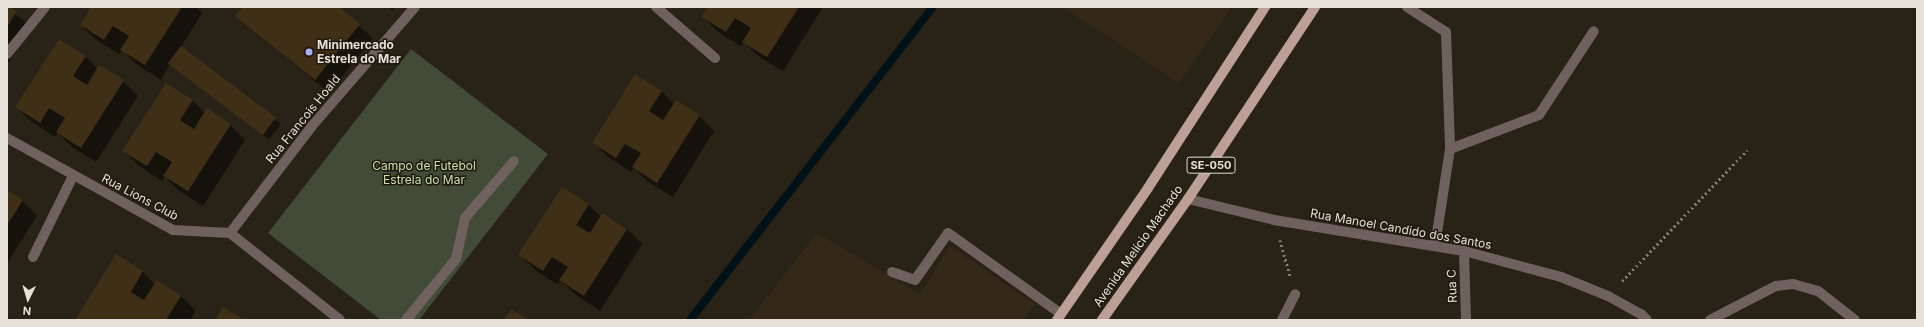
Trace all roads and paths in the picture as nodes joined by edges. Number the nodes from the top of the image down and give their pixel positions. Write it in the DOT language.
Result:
graph roads {
  1 [pos="45,7"];
  2 [pos="416,7"];
  3 [pos="656,7"];
  4 [pos="1265,7"];
  5 [pos="1315,7"];
  6 [pos="1408,7"];
  7 [pos="1594,32"];
  8 [pos="7,54"];
  9 [pos="715,58"];
  10 [pos="7,138"];
  11 [pos="1450,149"];
  12 [pos="1747,150"];
  13 [pos="514,161"];
  14 [pos="73,176"];
  15 [pos="1188,199"];
  16 [pos="1274,220"];
  17 [pos="230,233"];
  18 [pos="1435,246"];
  19 [pos="1464,251"];
  20 [pos="33,257"];
  21 [pos="892,272"];
  22 [pos="1295,294"];
  23 [pos="1608,296"];
  24 [pos="1059,317"];
  25 [pos="340,320"];
  26 [pos="406,320"];
  27 [pos="1102,320"];
  28 [pos="1282,320"];
  29 [pos="1466,320"];
  30 [pos="1647,320"];
  31 [pos="1710,320"];
  32 [pos="1855,320"];
  1 -- 8 [label="street"];
  2 -- 17 [label="street, Rua Francois Hoald"];
  3 -- 9 [label="street"];
  4 -- 24 [label="main road, Avenida Melício Machado / SE-050"];
  5 -- 15 [label="main road, Avenida Melício Machado / SE-050"];
  6 -- 11 [label="street"];
  7 -- 11 [label="street"];
  10 -- 14 [label="street, Rua Lions Club"];
  11 -- 18 [label="street"];
  12 -- 23 [label="path"];
  13 -- 26 [label="street"];
  14 -- 17 [label="street, Rua Lions Club"];
  14 -- 20 [label="street"];
  15 -- 16 [label="street, Rua Manoel Candido dos Santos"];
  15 -- 27 [label="main road, Avenida Melício Machado / SE-050"];
  16 -- 18 [label="street, Rua Manoel Candido dos Santos"];
  16 -- 22 [label="path"];
  17 -- 25 [label="street"];
  18 -- 19 [label="street, Rua Manoel Candido dos Santos"];
  19 -- 23 [label="street, Rua Manoel Candido dos Santos"];
  19 -- 29 [label="street, Rua C"];
  21 -- 24 [label="street"];
  22 -- 28 [label="street"];
  23 -- 30 [label="street, Rua Manoel Candido dos Santos"];
  31 -- 32 [label="street"];
}
